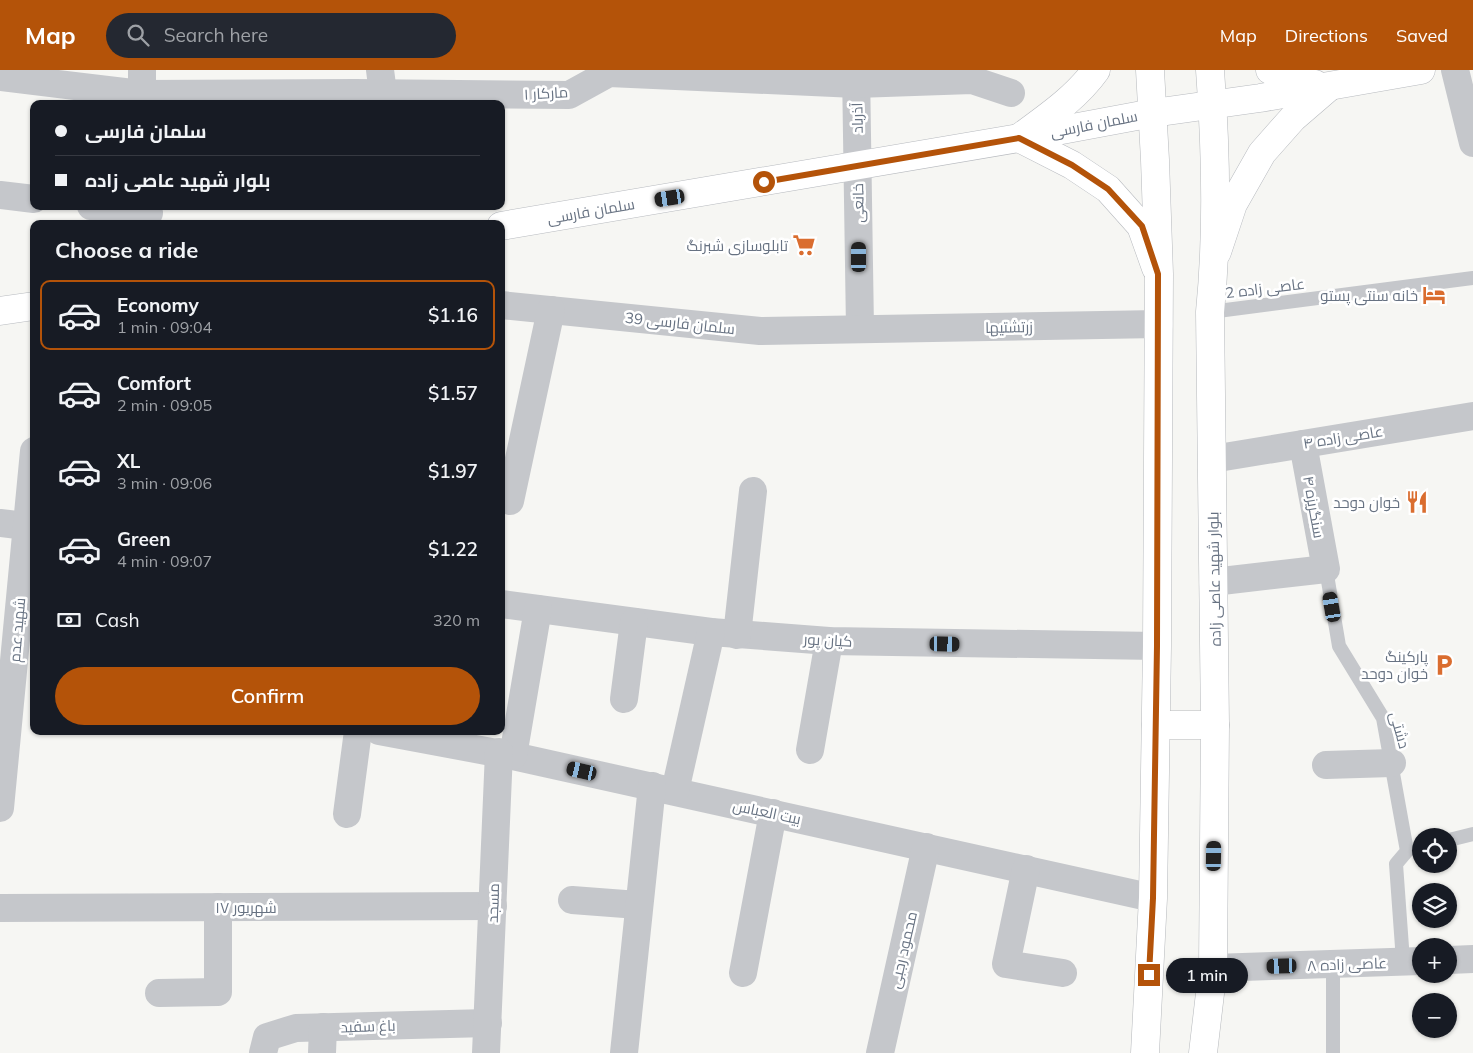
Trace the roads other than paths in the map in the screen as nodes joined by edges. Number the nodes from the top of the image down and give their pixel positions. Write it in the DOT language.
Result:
graph roads {
  1 [pos="1096,70"];
  2 [pos="1150,70"];
  3 [pos="1210,70"];
  4 [pos="1270,70"];
  5 [pos="1421,70"];
  6 [pos="1455,70"];
  7 [pos="0,77"];
  8 [pos="856,77"];
  9 [pos="381,82"];
  10 [pos="1329,87"];
  11 [pos="142,89"];
  12 [pos="1011,93"];
  13 [pos="1213,105"];
  14 [pos="1153,113"];
  15 [pos="1019,138"];
  16 [pos="1473,142"];
  17 [pos="858,166"];
  18 [pos="0,195"];
  19 [pos="30,199"];
  20 [pos="120,210"];
  21 [pos="149,214"];
  22 [pos="505,225"];
  23 [pos="1215,259"];
  24 [pos="1158,274"];
  25 [pos="1473,278"];
  26 [pos="505,305"];
  27 [pos="30,307"];
  28 [pos="551,310"];
  29 [pos="0,311"];
  30 [pos="1210,312"];
  31 [pos="1159,324"];
  32 [pos="860,330"];
  33 [pos="1473,416"];
  34 [pos="1303,444"];
  35 [pos="1212,459"];
  36 [pos="753,491"];
  37 [pos="510,501"];
  38 [pos="0,523"];
  39 [pos="30,526"];
  40 [pos="1326,569"];
  41 [pos="1214,582"];
  42 [pos="505,605"];
  43 [pos="538,609"];
  44 [pos="634,622"];
  45 [pos="724,634"];
  46 [pos="829,642"];
  47 [pos="1157,646"];
  48 [pos="23,674"];
  49 [pos="624,699"];
  50 [pos="1156,725"];
  51 [pos="1215,726"];
  52 [pos="357,735"];
  53 [pos="401,735"];
  54 [pos="810,750"];
  55 [pos="506,754"];
  56 [pos="1392,763"];
  57 [pos="1326,765"];
  58 [pos="663,789"];
  59 [pos="0,802"];
  60 [pos="0,808"];
  61 [pos="773,813"];
  62 [pos="347,814"];
  63 [pos="1473,834"];
  64 [pos="1457,838"];
  65 [pos="926,847"];
  66 [pos="1412,850"];
  67 [pos="1407,851"];
  68 [pos="1026,870"];
  69 [pos="1153,898"];
  70 [pos="572,900"];
  71 [pos="638,904"];
  72 [pos="493,906"];
  73 [pos="218,907"];
  74 [pos="0,908"];
  75 [pos="1473,959"];
  76 [pos="1457,960"];
  77 [pos="1412,961"];
  78 [pos="1333,964"];
  79 [pos="1213,968"];
  80 [pos="743,973"];
  81 [pos="1063,973"];
  82 [pos="159,993"];
  83 [pos="488,1023"];
  84 [pos="322,1040"];
  85 [pos="263,1053"];
  86 [pos="486,1053"];
  87 [pos="624,1053"];
  88 [pos="880,1053"];
  89 [pos="1145,1053"];
  90 [pos="1204,1053"];
  91 [pos="1333,1053"];
  1 -- 15 [label="main road"];
  2 -- 14 [label="main road"];
  3 -- 13 [label="main road, بلوار شهید عاصی زاده"];
  4 -- 10 [label="main road"];
  5 -- 10 [label="main road, سلمان فارسی"];
  6 -- 16 [label="street"];
  7 -- 11 [label="street, مارکار ۱"];
  8 -- 9 [label="street, مارکار ۱"];
  8 -- 12 [label="street, مارکار ۱"];
  8 -- 17 [label="street, آذرباد"];
  9 -- 11 [label="street, مارکار ۱"];
  10 -- 13 [label="main road, سلمان فارسی"];
  10 -- 23 [label="main road"];
  13 -- 14 [label="main road, سلمان فارسی"];
  13 -- 23 [label="main road, بلوار شهید عاصی زاده"];
  14 -- 15 [label="main road, سلمان فارسی"];
  14 -- 24 [label="main road"];
  15 -- 17 [label="main road, سلمان فارسی"];
  15 -- 24 [label="main road"];
  17 -- 22 [label="main road, سلمان فارسی"];
  17 -- 32 [label="street, خانعی"];
  18 -- 19 [label="street"];
  20 -- 21 [label="street"];
  23 -- 30 [label="main road, بلوار شهید عاصی زاده"];
  24 -- 31 [label="main road"];
  25 -- 30 [label="lane, عاصی زاده 2"];
  26 -- 28 [label="street, سلمان فارسی 39"];
  27 -- 29 [label="main road"];
  28 -- 32 [label="street, سلمان فارسی 39"];
  28 -- 37 [label="street"];
  30 -- 35 [label="main road, بلوار شهید عاصی زاده"];
  31 -- 32 [label="street, زرتشتیها"];
  31 -- 47 [label="main road"];
  33 -- 34 [label="street, عاصی زاده ۴"];
  34 -- 35 [label="street, عاصی زاده ۴"];
  34 -- 40 [label="street, سنگریزه ۴"];
  35 -- 41 [label="main road, بلوار شهید عاصی زاده"];
  36 -- 45 [label="street"];
  38 -- 39 [label="street"];
  39 -- 48 [label="street, شهید عدم"];
  40 -- 41 [label="street"];
  40 -- 56 [label="lane, دشتی"];
  41 -- 51 [label="main road, بلوار شهید عاصی زاده"];
  42 -- 43 [label="street, کیان پور"];
  43 -- 44 [label="street, کیان پور"];
  43 -- 55 [label="street, مسجد"];
  44 -- 45 [label="street, کیان پور"];
  44 -- 49 [label="street"];
  45 -- 46 [label="street, کیان پور"];
  45 -- 58 [label="street"];
  46 -- 47 [label="street, کیان پور"];
  46 -- 54 [label="street"];
  47 -- 50 [label="main road"];
  48 -- 59 [label="street, شهید عدم"];
  50 -- 51 [label="main road"];
  50 -- 69 [label="main road"];
  51 -- 79 [label="main road, بلوار شهید عاصی زاده"];
  52 -- 62 [label="street"];
  53 -- 55 [label="street, بیت العباس"];
  55 -- 58 [label="street, بیت العباس"];
  55 -- 72 [label="street, مسجد"];
  56 -- 57 [label="street"];
  56 -- 67 [label="lane, دشتی"];
  58 -- 61 [label="street, بیت العباس"];
  58 -- 71 [label="street"];
  59 -- 60 [label="street, شهید عدم"];
  61 -- 65 [label="street, بیت العباس"];
  61 -- 80 [label="street"];
  63 -- 64 [label="lane"];
  65 -- 68 [label="street, بیت العباس"];
  65 -- 88 [label="street, محمود رجبی"];
  66 -- 67 [label="lane"];
  67 -- 77 [label="lane"];
  68 -- 69 [label="street, بیت العباس"];
  68 -- 81 [label="street"];
  69 -- 89 [label="main road"];
  70 -- 71 [label="street"];
  71 -- 87 [label="street"];
  72 -- 73 [label="street, ۱۷ شهریور"];
  72 -- 83 [label="street, مسجد"];
  73 -- 74 [label="street, ۱۷ شهریور"];
  73 -- 82 [label="street"];
  75 -- 76 [label="street"];
  77 -- 78 [label="street, عاصی زاده ۸"];
  78 -- 79 [label="street, عاصی زاده ۸"];
  78 -- 91 [label="lane"];
  79 -- 90 [label="main road, بلوار شهید عاصی زاده"];
  83 -- 84 [label="street, باغ سفید"];
  83 -- 86 [label="street, مسجد"];
  84 -- 85 [label="street, باغ سفید"];
}
